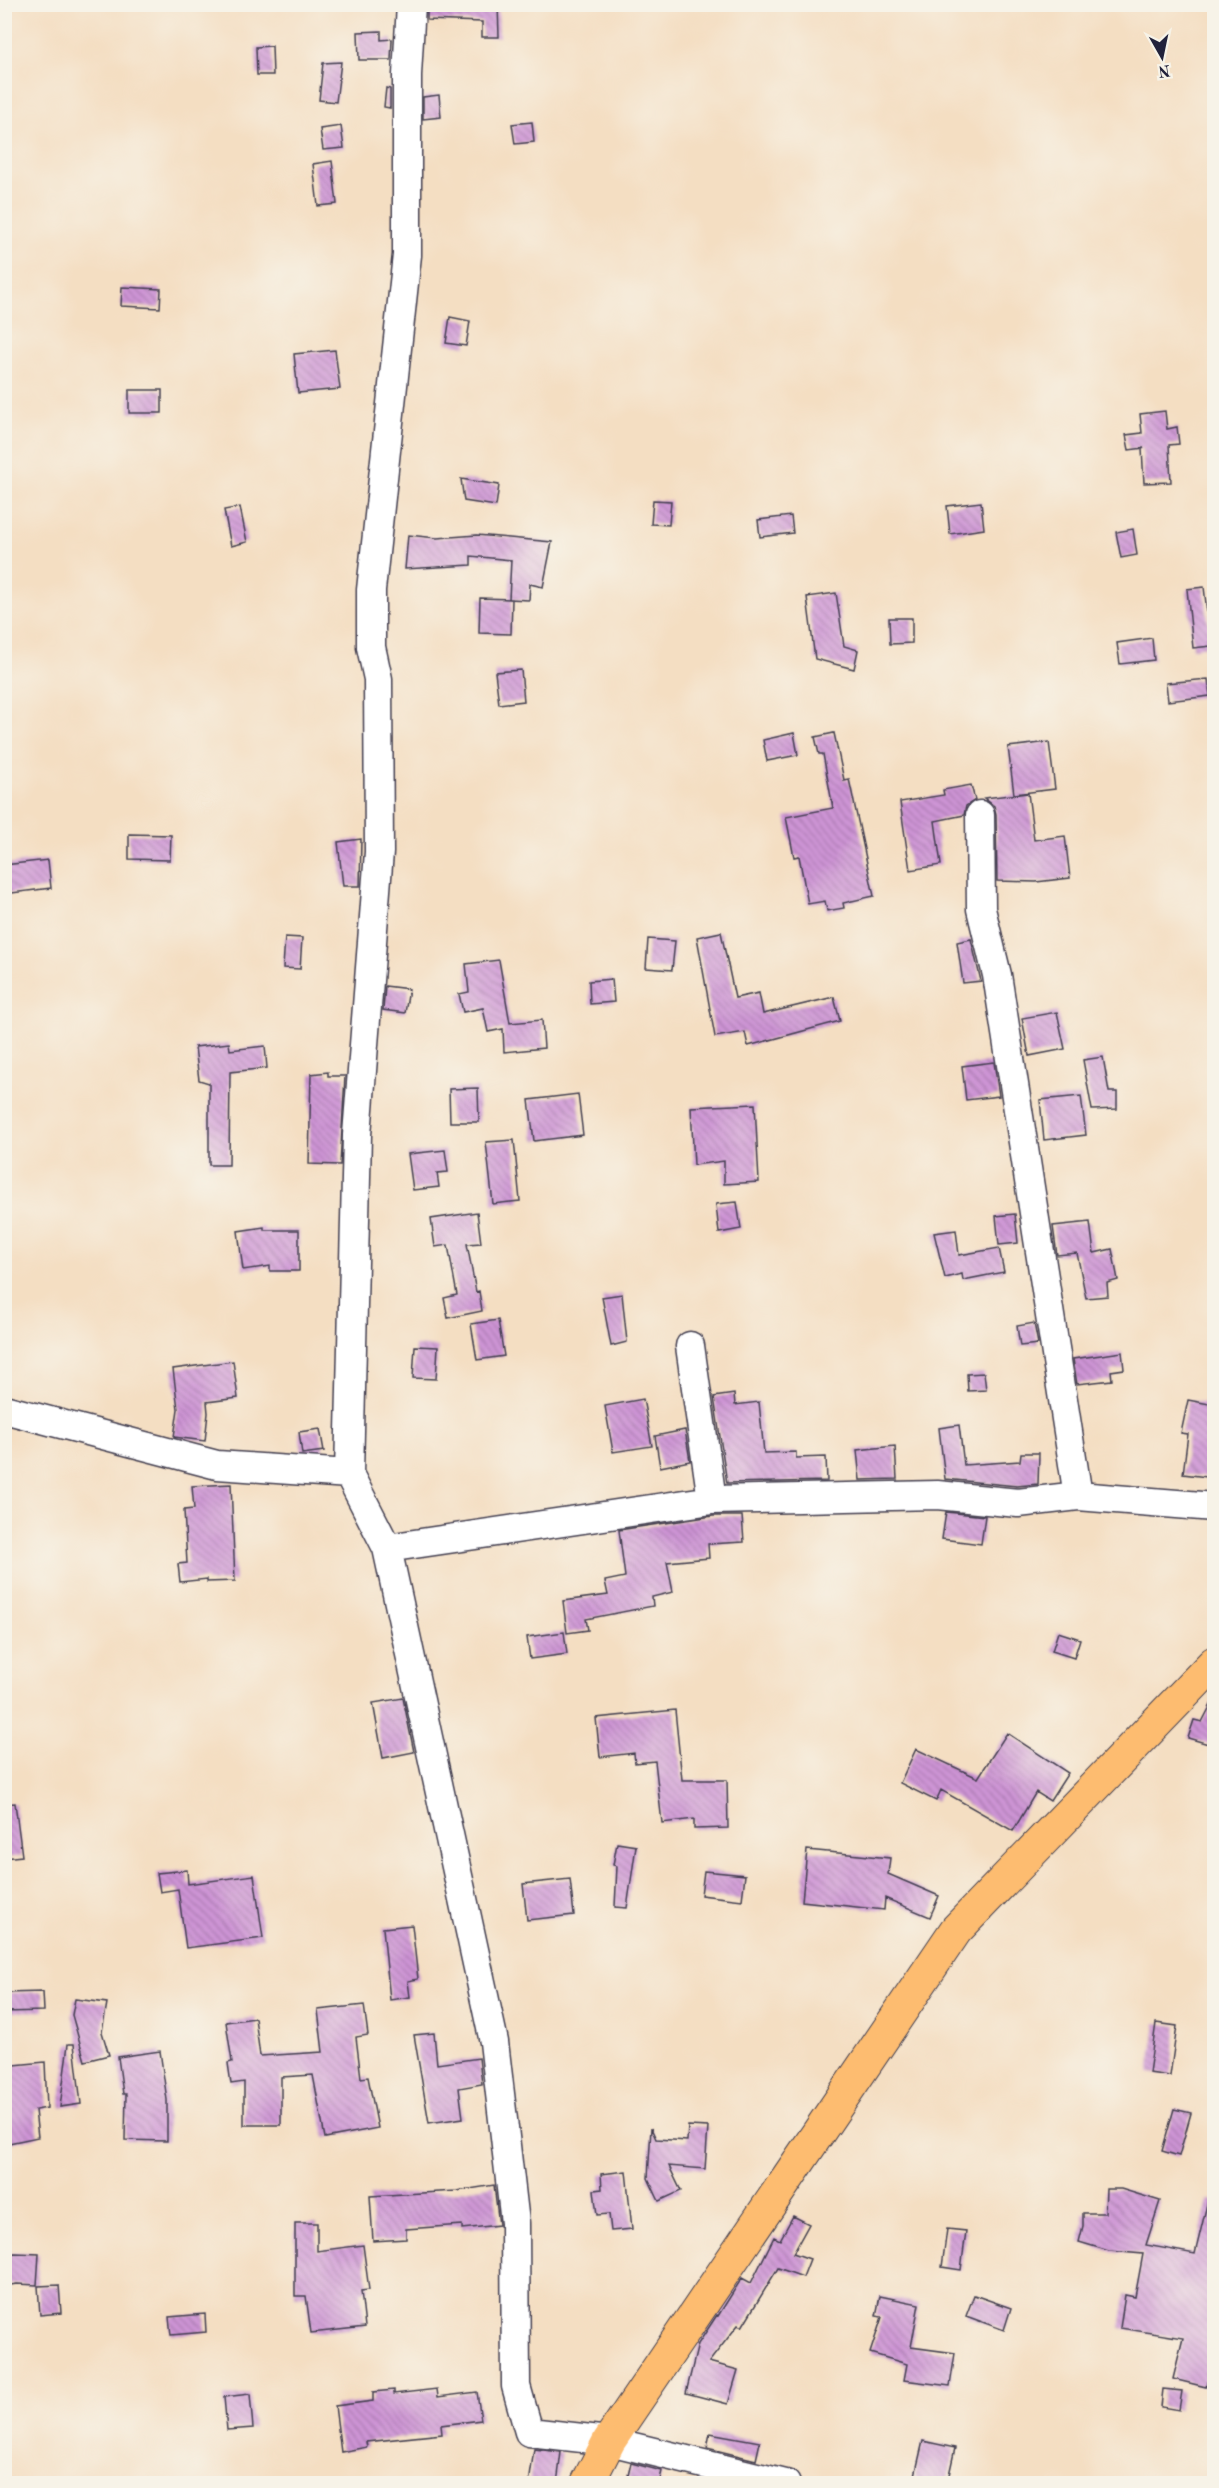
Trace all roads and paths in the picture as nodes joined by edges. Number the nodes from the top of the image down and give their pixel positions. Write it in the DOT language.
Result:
graph roads {
  1 [pos="411,4"];
  2 [pos="980,815"];
  3 [pos="690,1346"];
  4 [pos="4,1409"];
  5 [pos="349,1474"];
  6 [pos="1078,1496"];
  7 [pos="712,1500"];
  8 [pos="1215,1507"];
  9 [pos="387,1548"];
  10 [pos="1215,1663"];
  11 [pos="609,2441"];
  12 [pos="587,2484"];
  13 [pos="786,2484"];
  1 -- 5 [label="street"];
  2 -- 6 [label="street"];
  3 -- 7 [label="street"];
  4 -- 5 [label="street"];
  5 -- 9 [label="street"];
  6 -- 7 [label="street"];
  6 -- 8 [label="street"];
  7 -- 9 [label="street"];
  9 -- 11 [label="street"];
  10 -- 11 [label="main road"];
  11 -- 12 [label="main road"];
  11 -- 13 [label="street"];
}
